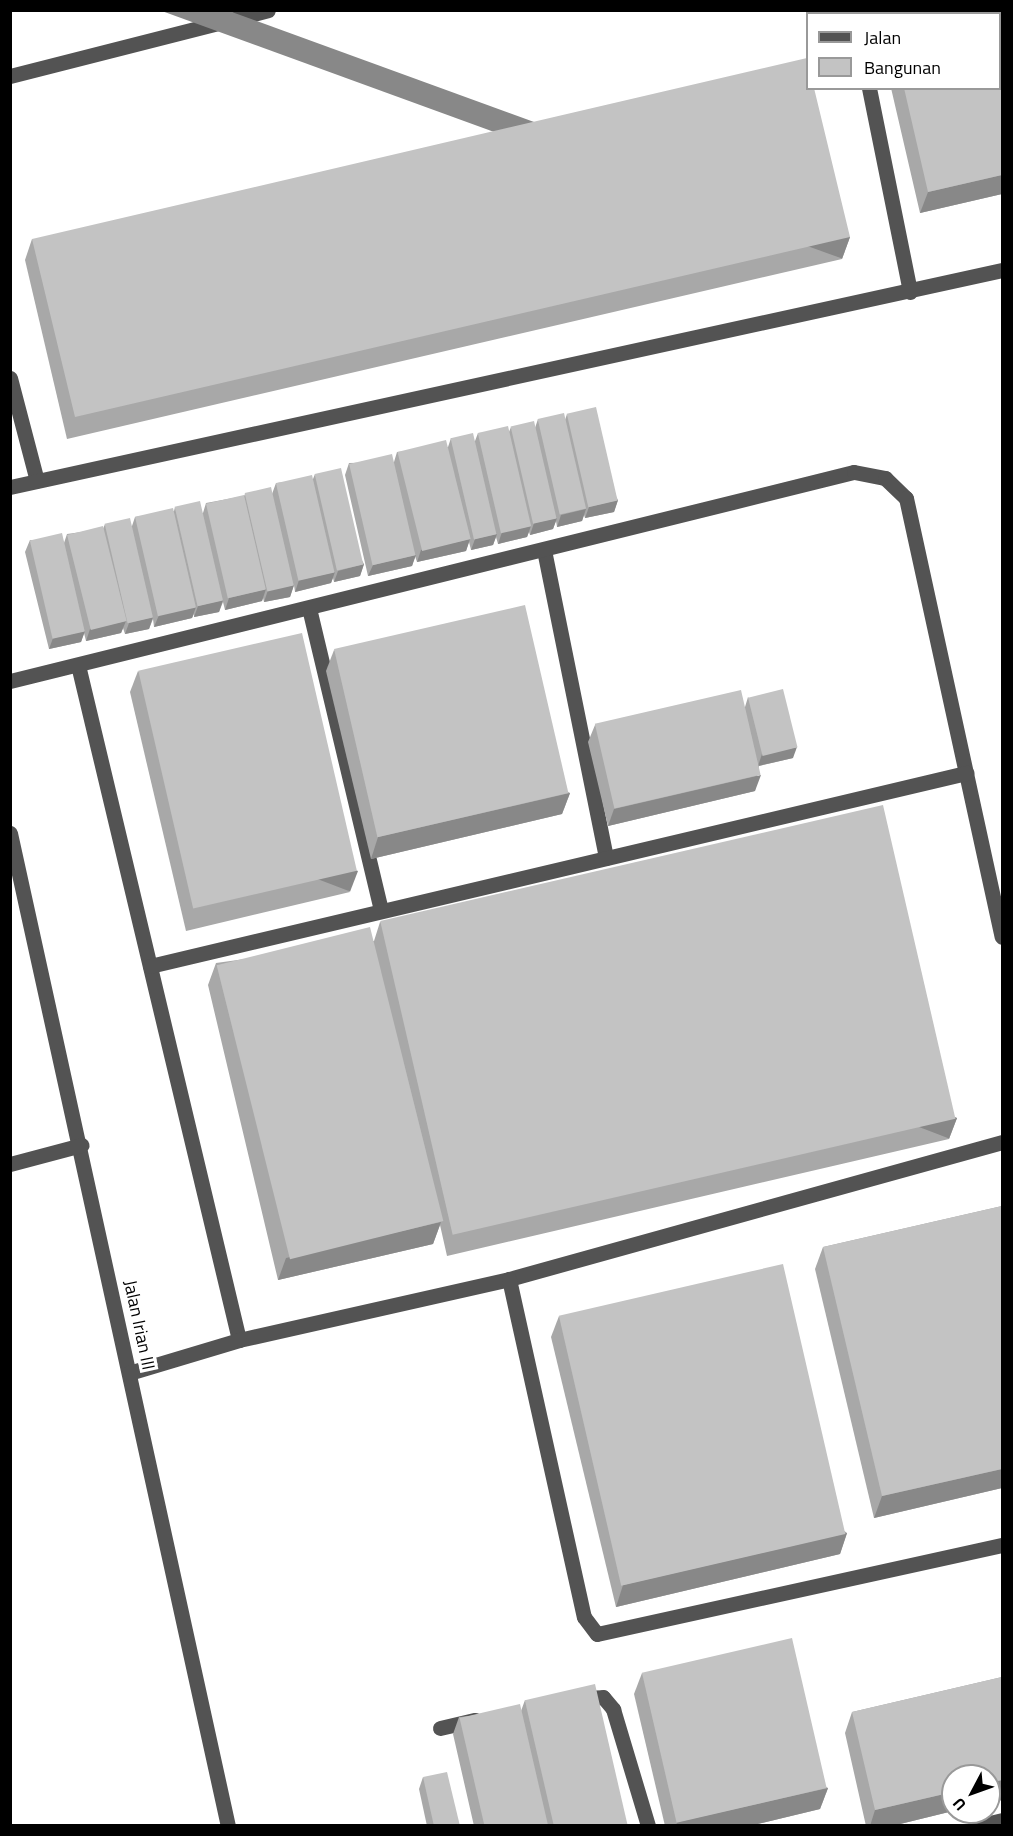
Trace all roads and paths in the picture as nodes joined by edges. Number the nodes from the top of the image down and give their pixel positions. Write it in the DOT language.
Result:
graph roads {
  1 [pos="268,10"];
  2 [pos="10,76"];
  3 [pos="870,90"];
  4 [pos="1002,270"];
  5 [pos="910,292"];
  6 [pos="10,378"];
  7 [pos="37,482"];
  8 [pos="10,487"];
  9 [pos="544,550"];
  10 [pos="309,608"];
  11 [pos="78,665"];
  12 [pos="10,681"];
  13 [pos="966,773"];
  14 [pos="10,833"];
  15 [pos="606,858"];
  16 [pos="381,911"];
  17 [pos="1002,937"];
  18 [pos="150,966"];
  19 [pos="1002,1142"];
  20 [pos="82,1145"];
  21 [pos="10,1164"];
  22 [pos="509,1279"];
  23 [pos="239,1340"];
  24 [pos="129,1373"];
  25 [pos="1002,1545"];
  26 [pos="556,1703"];
  27 [pos="498,1715"];
  28 [pos="440,1728"];
  29 [pos="1002,1820"];
  30 [pos="228,1826"];
  31 [pos="648,1826"];
  32 [pos="976,1826"];
  1 -- 2 [label="lane"];
  3 -- 5 [label="lane"];
  4 -- 5 [label="lane"];
  5 -- 7 [label="lane"];
  6 -- 7 [label="lane"];
  7 -- 8 [label="lane"];
  9 -- 10 [label="lane"];
  9 -- 13 [label="lane"];
  9 -- 15 [label="lane"];
  10 -- 11 [label="lane"];
  10 -- 16 [label="lane"];
  11 -- 12 [label="lane"];
  11 -- 18 [label="lane"];
  13 -- 15 [label="lane"];
  13 -- 17 [label="lane"];
  14 -- 20 [label="lane, Jalan Irian III"];
  15 -- 16 [label="lane"];
  16 -- 18 [label="lane"];
  18 -- 23 [label="lane"];
  19 -- 22 [label="lane"];
  20 -- 21 [label="lane"];
  20 -- 24 [label="lane, Jalan Irian III"];
  22 -- 23 [label="lane"];
  22 -- 25 [label="lane"];
  23 -- 24 [label="lane"];
  24 -- 30 [label="lane, Jalan Irian III"];
  26 -- 31 [label="lane"];
  27 -- 28 [label="lane"];
  29 -- 32 [label="lane"];
}
